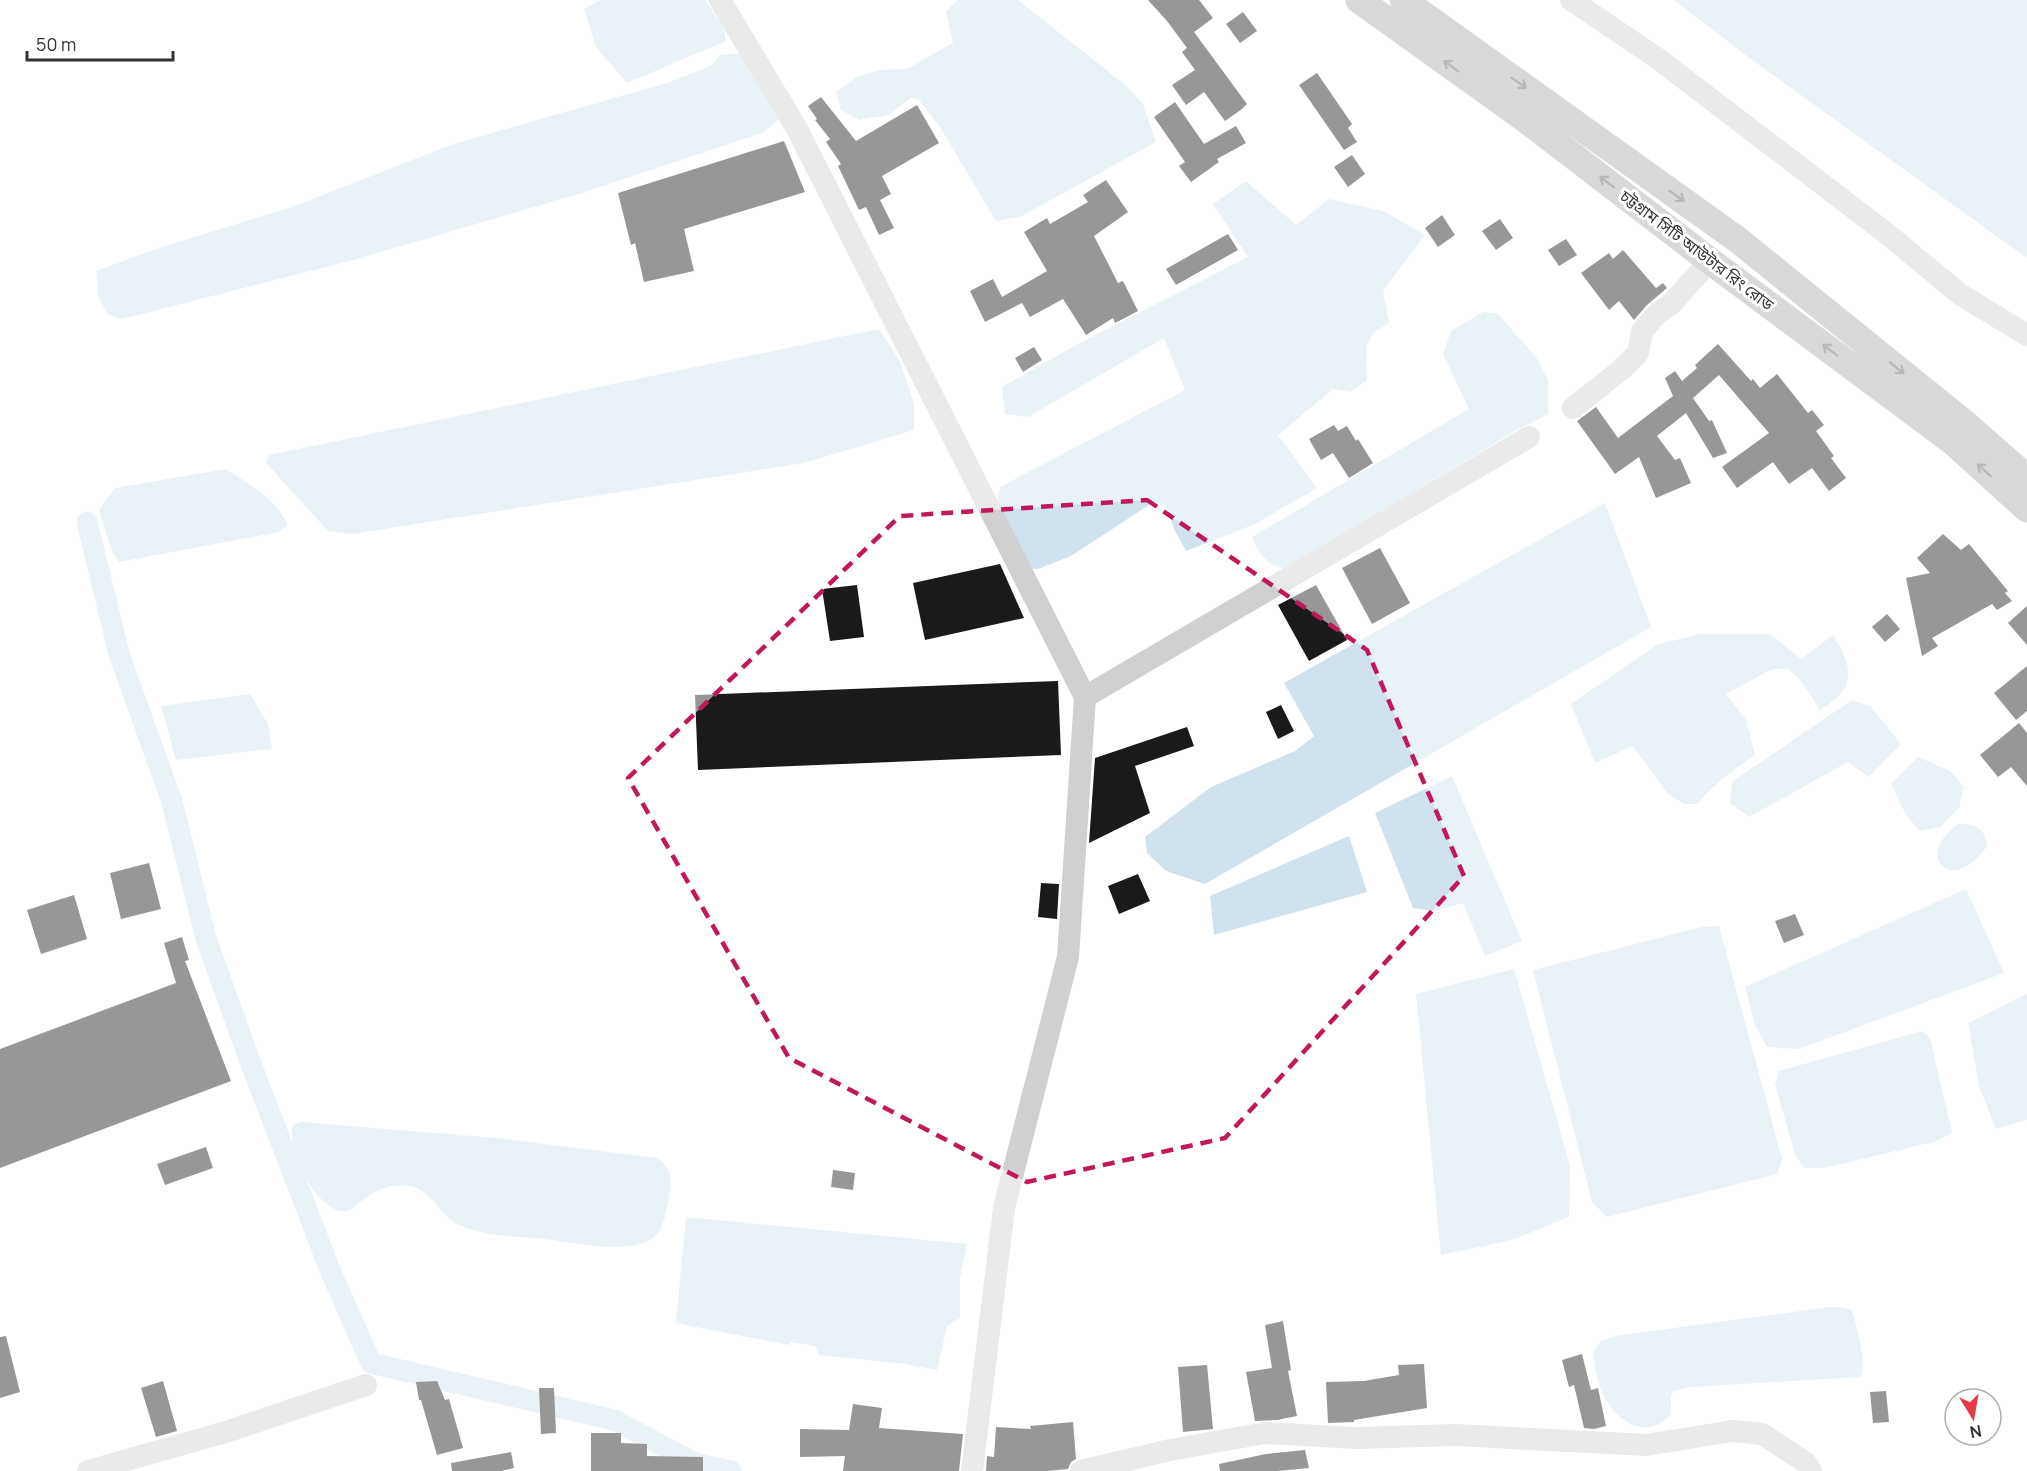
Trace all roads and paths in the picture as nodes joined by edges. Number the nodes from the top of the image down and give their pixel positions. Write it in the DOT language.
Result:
graph roads {
  1 [pos="720,0"];
  2 [pos="1359,0"];
  3 [pos="1403,0"];
  4 [pos="1571,0"];
  5 [pos="1710,261"];
  6 [pos="2027,335"];
  7 [pos="1573,408"];
  8 [pos="1529,436"];
  9 [pos="2027,478"];
  10 [pos="2027,509"];
  11 [pos="1085,697"];
  12 [pos="366,1384"];
  13 [pos="88,1471"];
  14 [pos="972,1471"];
  15 [pos="1081,1471"];
  16 [pos="1811,1471"];
  1 -- 11 [label="street"];
  5 -- 2 [label="main road, চট্টগ্রাম সিটি আউটার রিং রোড, one-way"];
  3 -- 9 [label="main road, চট্টগ্রাম সিটি আউটার রিং রোড, one-way"];
  4 -- 6 [label="street"];
  5 -- 7 [label="street"];
  10 -- 5 [label="main road, চট্টগ্রাম সিটি আউটার রিং রোড, one-way"];
  8 -- 11 [label="street"];
  11 -- 14 [label="street"];
  12 -- 13 [label="street"];
  15 -- 16 [label="street"];
}
